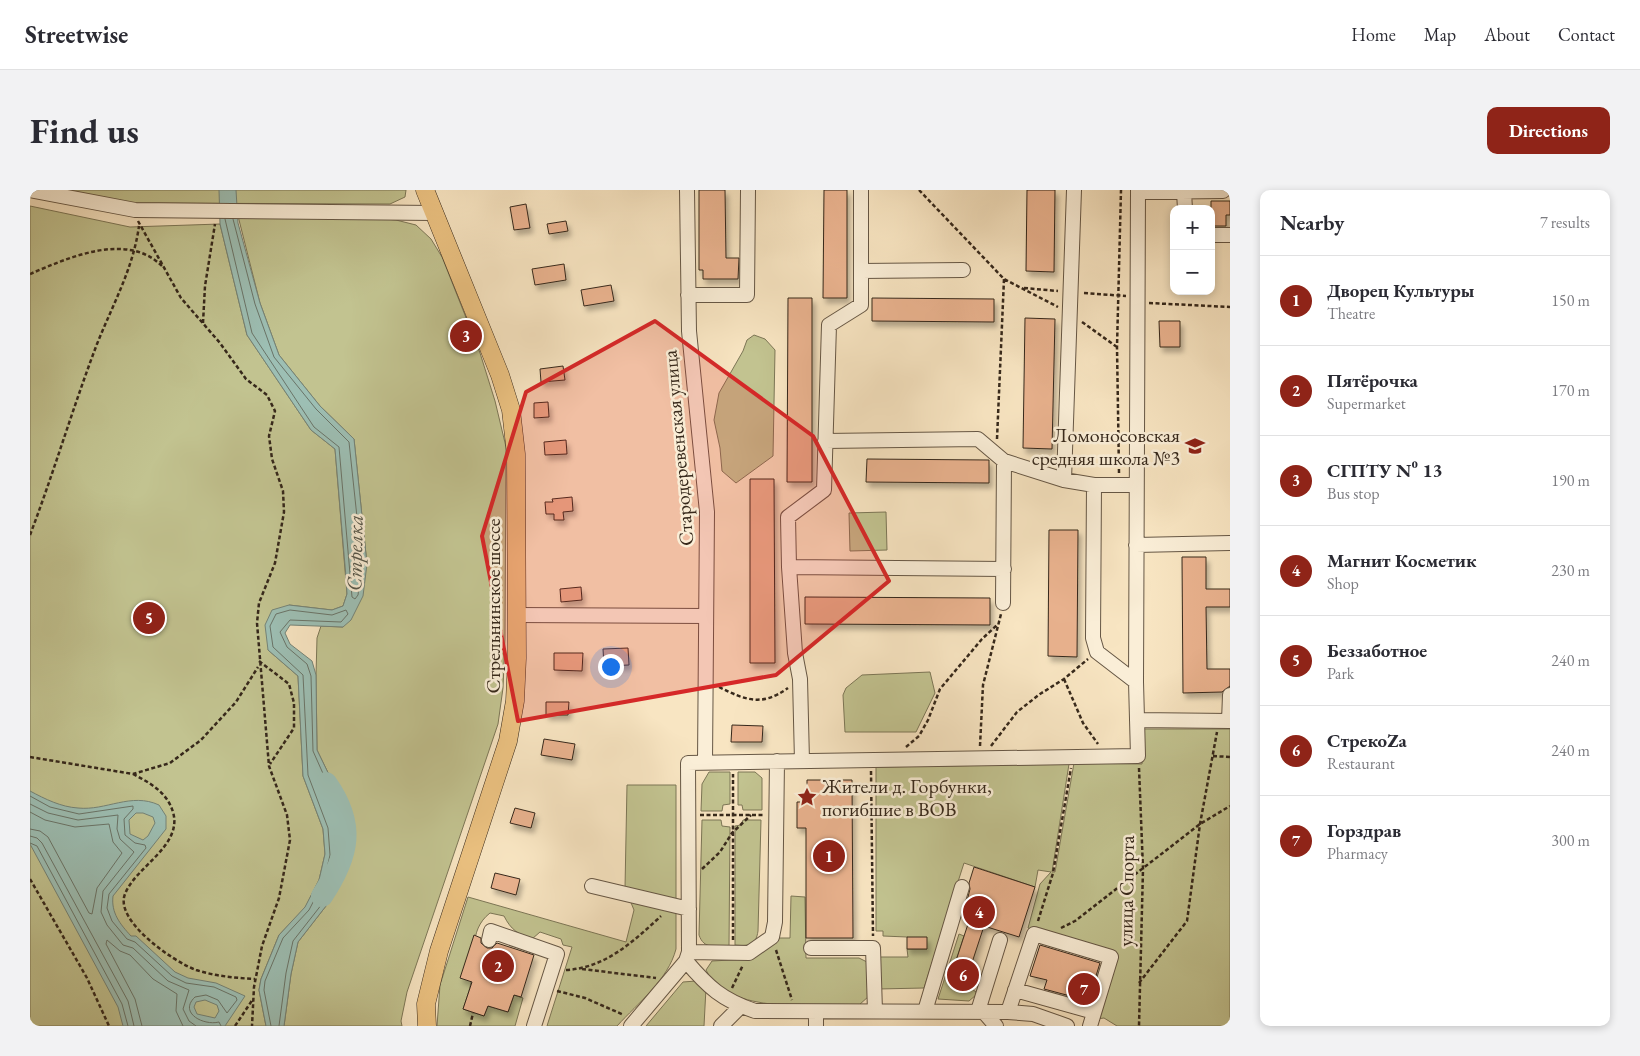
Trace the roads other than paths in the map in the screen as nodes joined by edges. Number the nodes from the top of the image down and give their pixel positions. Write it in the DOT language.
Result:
graph roads {
  1 [pos="30,190"];
  2 [pos="426,190"];
  3 [pos="688,190"];
  4 [pos="748,190"];
  5 [pos="861,190"];
  6 [pos="1074,190"];
  7 [pos="1138,191"];
  8 [pos="1222,191"];
  9 [pos="1184,192"];
  10 [pos="1185,205"];
  11 [pos="434,213"];
  12 [pos="1215,235"];
  13 [pos="1230,235"];
  14 [pos="962,270"];
  15 [pos="861,271"];
  16 [pos="688,295"];
  17 [pos="825,441"];
  18 [pos="1000,457"];
  19 [pos="1064,480"];
  20 [pos="1136,484"];
  21 [pos="1094,485"];
  22 [pos="1230,543"];
  23 [pos="1136,545"];
  24 [pos="789,567"];
  25 [pos="1004,569"];
  26 [pos="1003,603"];
  27 [pos="516,615"];
  28 [pos="706,616"];
  29 [pos="1136,682"];
  30 [pos="1230,695"];
  31 [pos="1137,720"];
  32 [pos="1226,721"];
  33 [pos="777,761"];
  34 [pos="802,761"];
  35 [pos="705,762"];
  36 [pos="592,886"];
  37 [pos="962,887"];
  38 [pos="689,909"];
  39 [pos="489,940"];
  40 [pos="1000,940"];
  41 [pos="811,948"];
  42 [pos="688,956"];
  43 [pos="1016,990"];
  44 [pos="742,1006"];
  45 [pos="875,1011"];
  46 [pos="925,1011"];
  47 [pos="980,1011"];
  48 [pos="1008,1012"];
  49 [pos="1094,1012"];
  50 [pos="816,1019"];
  51 [pos="629,1021"];
  52 [pos="427,1026"];
  53 [pos="534,1026"];
  54 [pos="721,1026"];
  55 [pos="996,1026"];
  56 [pos="1067,1026"];
  57 [pos="1090,1026"];
  1 -- 11 [label="street"];
  2 -- 11 [label="main road, Стрельнинское шоссе"];
  3 -- 16 [label="street, Стародеревенская улица"];
  4 -- 16 [label="street"];
  5 -- 15 [label="street"];
  6 -- 19 [label="street"];
  7 -- 9 [label="street"];
  7 -- 20 [label="street"];
  8 -- 9 [label="street"];
  9 -- 10 [label="street"];
  11 -- 27 [label="main road, Стрельнинское шоссе"];
  12 -- 13 [label="street"];
  14 -- 15 [label="street"];
  15 -- 17 [label="street"];
  16 -- 28 [label="street, Стародеревенская улица"];
  17 -- 18 [label="street"];
  17 -- 24 [label="street"];
  18 -- 19 [label="street"];
  18 -- 25 [label="street"];
  19 -- 21 [label="street"];
  20 -- 21 [label="street"];
  20 -- 23 [label="street"];
  21 -- 29 [label="street"];
  22 -- 23 [label="street"];
  23 -- 29 [label="street"];
  24 -- 25 [label="street"];
  24 -- 34 [label="street"];
  25 -- 26 [label="street"];
  27 -- 28 [label="street"];
  27 -- 52 [label="main road, Стрельнинское шоссе"];
  28 -- 35 [label="street, Стародеревенская улица"];
  29 -- 31 [label="street"];
  30 -- 32 [label="street"];
  31 -- 32 [label="street"];
  31 -- 34 [label="street"];
  33 -- 34 [label="street"];
  33 -- 35 [label="street"];
  33 -- 42 [label="street"];
  35 -- 38 [label="street"];
  36 -- 38 [label="street"];
  37 -- 46 [label="street"];
  38 -- 42 [label="street"];
  39 -- 53 [label="street"];
  40 -- 47 [label="street"];
  41 -- 45 [label="street"];
  42 -- 44 [label="street"];
  42 -- 51 [label="street"];
  43 -- 48 [label="street"];
  43 -- 49 [label="street"];
  43 -- 49 [label="street"];
  44 -- 50 [label="street"];
  44 -- 54 [label="street"];
  45 -- 46 [label="street"];
  45 -- 50 [label="street"];
  46 -- 47 [label="street"];
  47 -- 48 [label="street"];
  47 -- 55 [label="street"];
  48 -- 56 [label="street"];
  49 -- 57 [label="street"];
}
